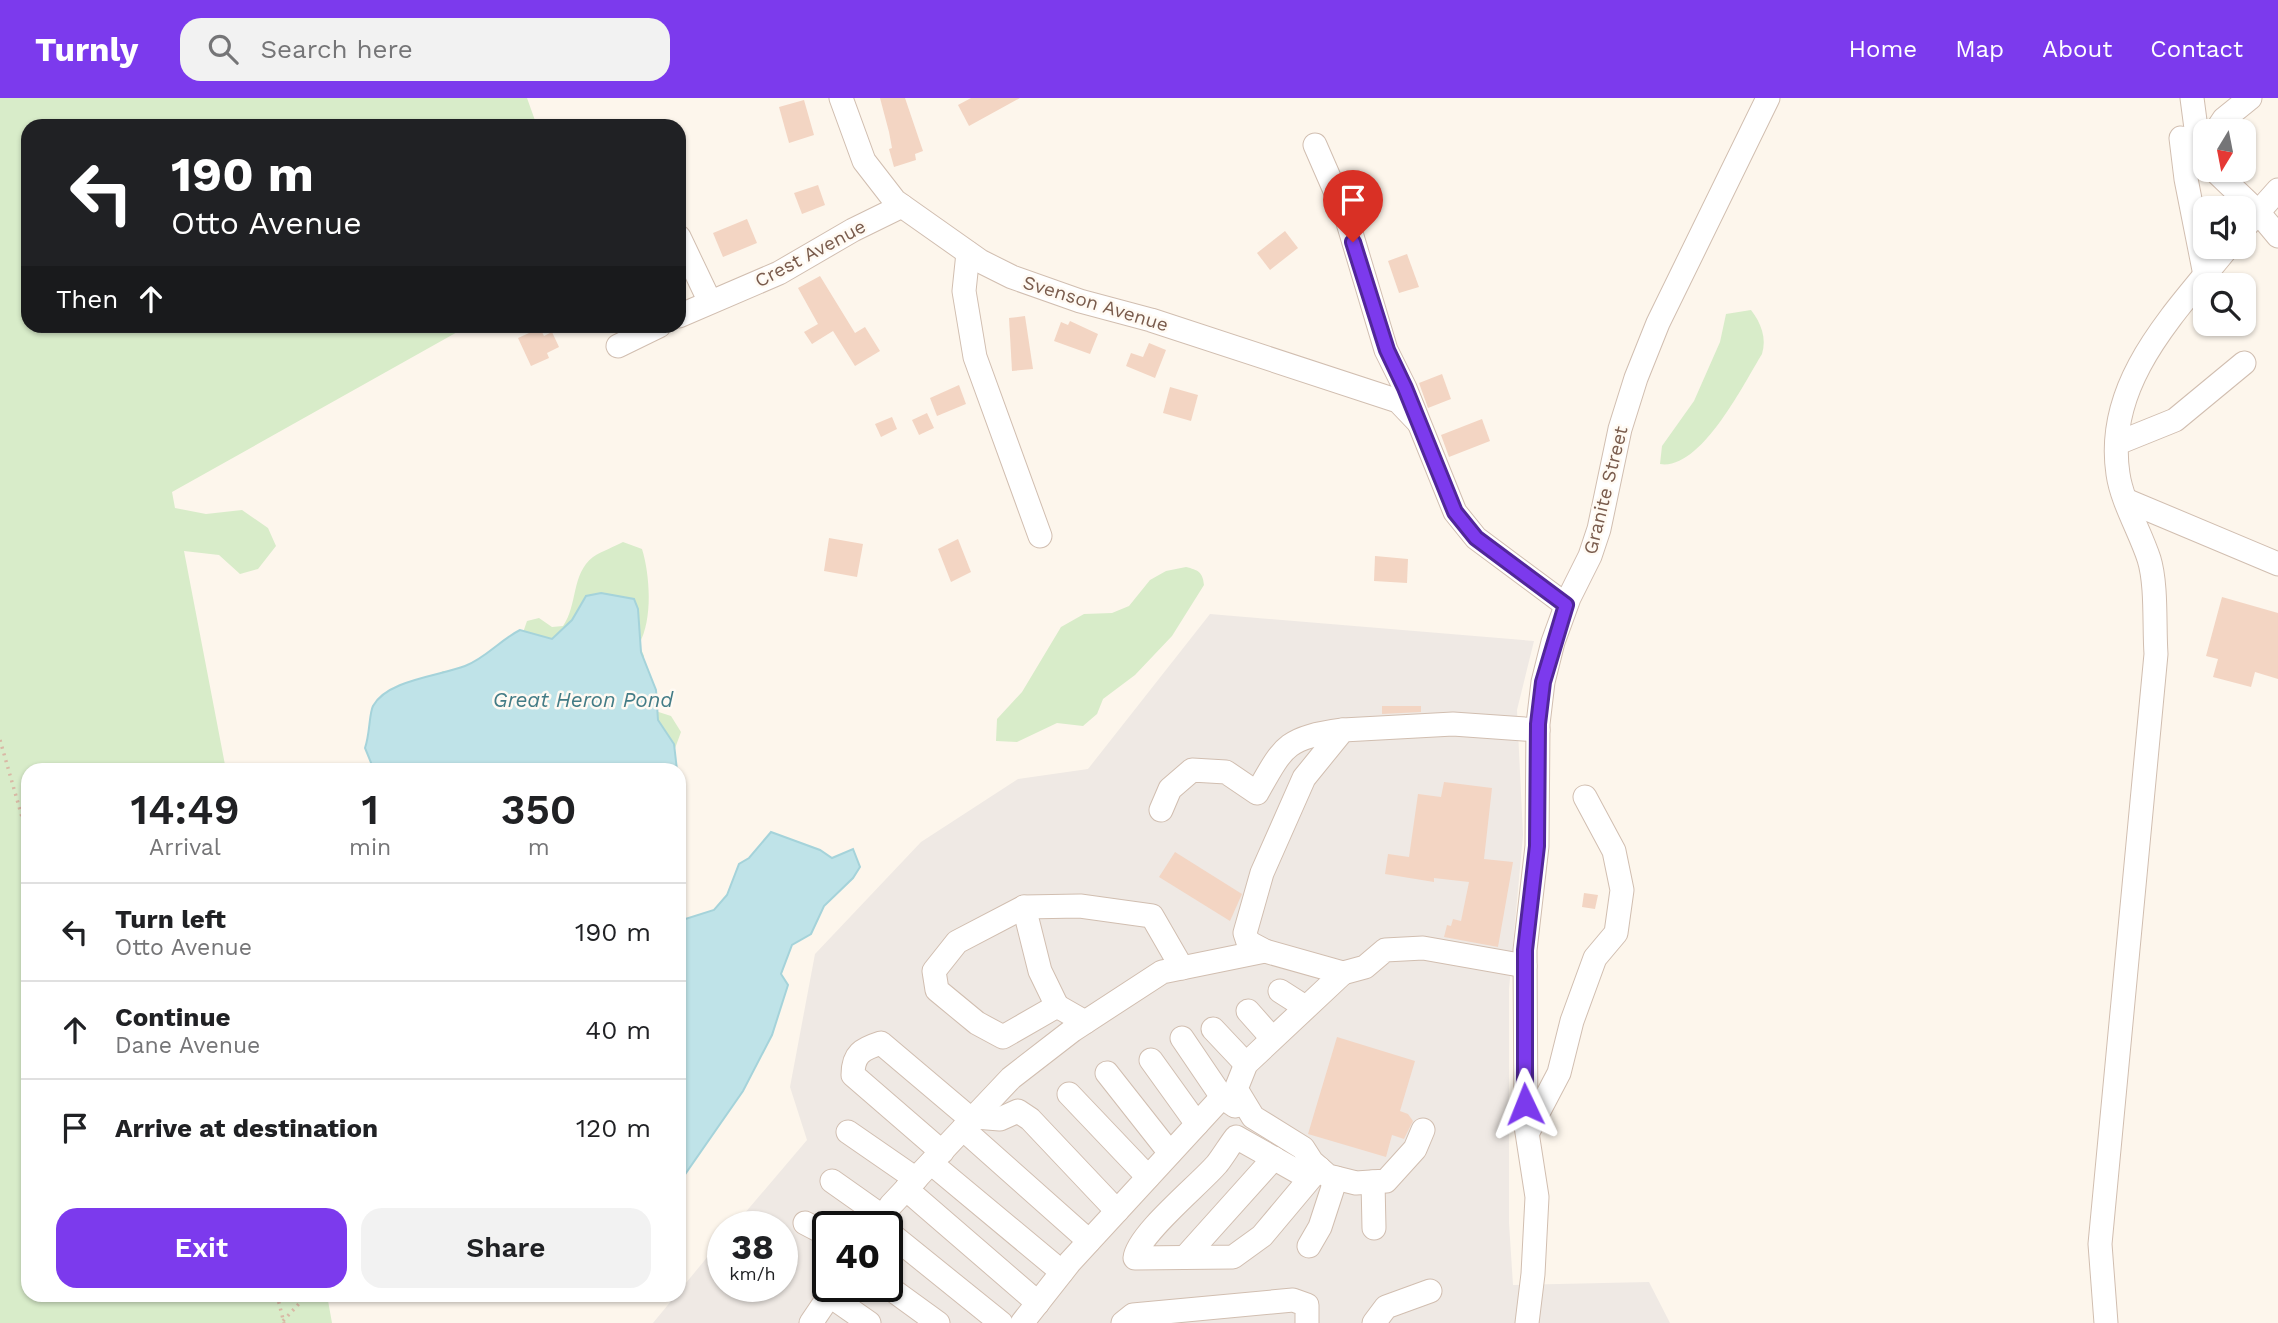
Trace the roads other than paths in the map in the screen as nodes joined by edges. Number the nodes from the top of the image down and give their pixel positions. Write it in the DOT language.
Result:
graph roads {
  1 [pos="841,98"];
  2 [pos="1768,98"];
  3 [pos="2192,98"];
  4 [pos="2250,98"];
  5 [pos="2194,119"];
  6 [pos="2224,119"];
  7 [pos="2181,138"];
  8 [pos="1315,145"];
  9 [pos="2278,190"];
  10 [pos="902,206"];
  11 [pos="2256,214"];
  12 [pos="2256,223"];
  13 [pos="2278,236"];
  14 [pos="686,252"];
  15 [pos="968,253"];
  16 [pos="2218,259"];
  17 [pos="2205,273"];
  18 [pos="2207,273"];
  19 [pos="2193,290"];
  20 [pos="710,302"];
  21 [pos="686,313"];
  22 [pos="645,333"];
  23 [pos="618,346"];
  24 [pos="2244,363"];
  25 [pos="1418,422"];
  26 [pos="2118,443"];
  27 [pos="2127,501"];
  28 [pos="1040,536"];
  29 [pos="2278,565"];
  30 [pos="1566,605"];
  31 [pos="1343,730"];
  32 [pos="1538,730"];
  33 [pos="1585,797"];
  34 [pos="1161,810"];
  35 [pos="1024,907"];
  36 [pos="1265,951"];
  37 [pos="1525,966"];
  38 [pos="1182,968"];
  39 [pos="1343,972"];
  40 [pos="1280,991"];
  41 [pos="1057,1006"];
  42 [pos="1305,1007"];
  43 [pos="1248,1011"];
  44 [pos="1085,1022"];
  45 [pos="1213,1029"];
  46 [pos="1182,1038"];
  47 [pos="1272,1038"];
  48 [pos="1151,1060"];
  49 [pos="1246,1064"];
  50 [pos="1107,1073"];
  51 [pos="1069,1094"];
  52 [pos="1222,1097"];
  53 [pos="1253,1117"];
  54 [pos="970,1122"];
  55 [pos="1197,1124"];
  56 [pos="1423,1130"];
  57 [pos="848,1132"];
  58 [pos="1527,1133"];
  59 [pos="1170,1153"];
  60 [pos="1274,1158"];
  61 [pos="924,1171"];
  62 [pos="1328,1173"];
  63 [pos="1148,1177"];
  64 [pos="832,1181"];
  65 [pos="1373,1182"];
  66 [pos="865,1211"];
  67 [pos="892,1211"];
  68 [pos="1117,1211"];
  69 [pos="806,1223"];
  70 [pos="812,1226"];
  71 [pos="1374,1228"];
  72 [pos="1089,1241"];
  73 [pos="903,1243"];
  74 [pos="1309,1246"];
  75 [pos="1187,1255"];
  76 [pos="1062,1272"];
  77 [pos="1430,1291"];
  78 [pos="903,1298"];
  79 [pos="824,1302"];
  80 [pos="845,1302"];
  81 [pos="1038,1303"];
  82 [pos="810,1323"];
  83 [pos="869,1323"];
  84 [pos="938,1323"];
  85 [pos="1001,1323"];
  86 [pos="1022,1323"];
  87 [pos="1123,1323"];
  88 [pos="1307,1323"];
  89 [pos="1374,1323"];
  90 [pos="1527,1323"];
  91 [pos="2106,1323"];
  1 -- 10 [label="street, Svenson Avenue"];
  2 -- 30 [label="street, Granite Street"];
  3 -- 5 [label="street"];
  4 -- 6 [label="street"];
  7 -- 17 [label="street"];
  8 -- 25 [label="street"];
  9 -- 11 [label="street"];
  10 -- 15 [label="street, Svenson Avenue"];
  10 -- 20 [label="street, Crest Avenue"];
  12 -- 13 [label="street"];
  14 -- 20 [label="street"];
  15 -- 25 [label="street, Svenson Avenue"];
  15 -- 28 [label="street"];
  16 -- 18 [label="street"];
  19 -- 26 [label="street"];
  20 -- 21 [label="street, Crest Avenue"];
  22 -- 23 [label="street"];
  24 -- 26 [label="street"];
  25 -- 30 [label="street"];
  26 -- 27 [label="street"];
  27 -- 29 [label="street"];
  27 -- 91 [label="street"];
  30 -- 32 [label="street, Granite Street"];
  31 -- 32 [label="street"];
  31 -- 34 [label="street"];
  31 -- 36 [label="street"];
  32 -- 37 [label="street, Granite Street"];
  33 -- 58 [label="street"];
  35 -- 38 [label="street"];
  35 -- 41 [label="street"];
  35 -- 41 [label="street"];
  36 -- 38 [label="street"];
  36 -- 39 [label="street"];
  37 -- 39 [label="street"];
  37 -- 58 [label="street, Granite Street"];
  38 -- 44 [label="street"];
  39 -- 42 [label="street"];
  40 -- 42 [label="street"];
  41 -- 44 [label="street"];
  42 -- 47 [label="street"];
  43 -- 47 [label="street"];
  44 -- 54 [label="street"];
  45 -- 49 [label="street"];
  46 -- 52 [label="street"];
  47 -- 49 [label="street"];
  48 -- 55 [label="street"];
  49 -- 53 [label="street"];
  50 -- 59 [label="street"];
  51 -- 63 [label="street"];
  52 -- 53 [label="street"];
  52 -- 55 [label="street"];
  53 -- 62 [label="street"];
  54 -- 61 [label="street"];
  54 -- 61 [label="street"];
  54 -- 68 [label="street"];
  54 -- 72 [label="street"];
  55 -- 59 [label="street"];
  56 -- 65 [label="street"];
  57 -- 61 [label="street"];
  58 -- 90 [label="street, Granite Street"];
  59 -- 63 [label="street"];
  60 -- 62 [label="street"];
  60 -- 75 [label="street"];
  60 -- 75 [label="street"];
  61 -- 67 [label="street"];
  61 -- 76 [label="street"];
  61 -- 81 [label="street"];
  62 -- 65 [label="street"];
  62 -- 74 [label="street"];
  62 -- 75 [label="street"];
  63 -- 68 [label="street"];
  64 -- 66 [label="street"];
  65 -- 71 [label="street"];
  68 -- 72 [label="street"];
  69 -- 70 [label="street"];
  72 -- 76 [label="street"];
  73 -- 85 [label="street"];
  76 -- 81 [label="street"];
  77 -- 89 [label="street"];
  78 -- 84 [label="street"];
  79 -- 82 [label="street"];
  80 -- 83 [label="street"];
  81 -- 86 [label="street"];
  87 -- 88 [label="street"];
}
